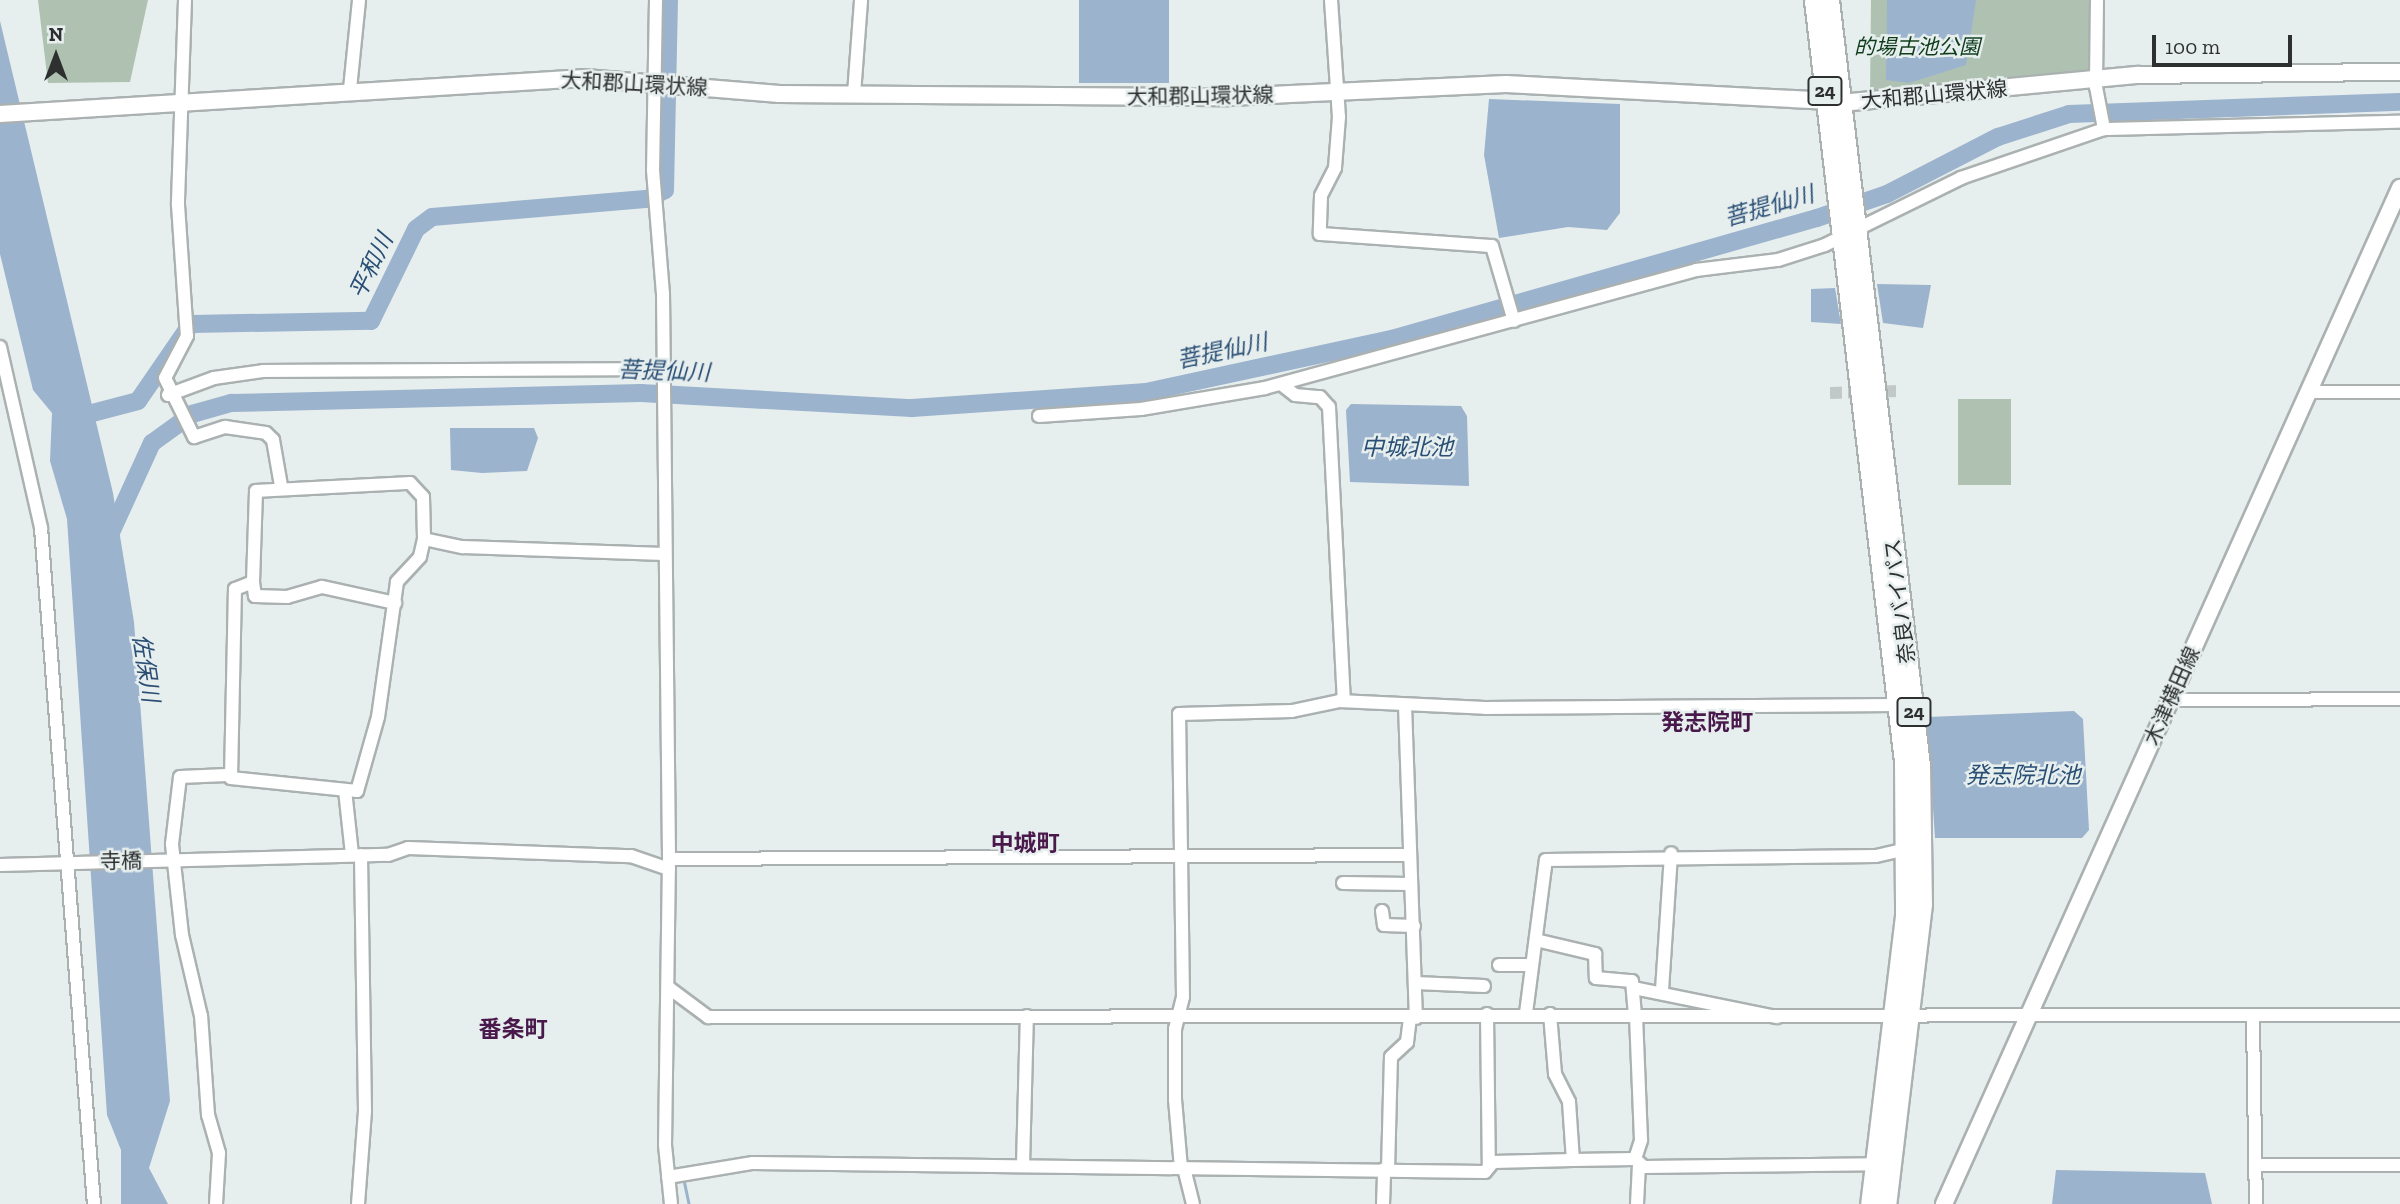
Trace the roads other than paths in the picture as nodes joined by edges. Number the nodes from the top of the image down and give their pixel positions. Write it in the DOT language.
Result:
graph roads {
  1 [pos="185,0"];
  2 [pos="359,0"];
  3 [pos="656,0"];
  4 [pos="860,0"];
  5 [pos="1331,0"];
  6 [pos="1814,0"];
  7 [pos="1829,0"];
  8 [pos="2097,0"];
  9 [pos="2400,72"];
  10 [pos="665,82"];
  11 [pos="2096,83"];
  12 [pos="350,89"];
  13 [pos="1333,93"];
  14 [pos="854,94"];
  15 [pos="1835,102"];
  16 [pos="179,104"];
  17 [pos="0,114"];
  18 [pos="2400,122"];
  19 [pos="2103,126"];
  20 [pos="2400,188"];
  21 [pos="1850,228"];
  22 [pos="1513,319"];
  23 [pos="0,347"];
  24 [pos="662,371"];
  25 [pos="1281,384"];
  26 [pos="2308,392"];
  27 [pos="2400,392"];
  28 [pos="168,395"];
  29 [pos="1039,416"];
  30 [pos="281,486"];
  31 [pos="424,539"];
  32 [pos="664,554"];
  33 [pos="253,582"];
  34 [pos="395,603"];
  35 [pos="2400,699"];
  36 [pos="2170,700"];
  37 [pos="1343,701"];
  38 [pos="1405,705"];
  39 [pos="1898,705"];
  40 [pos="227,775"];
  41 [pos="345,790"];
  42 [pos="1907,849"];
  43 [pos="1671,853"];
  44 [pos="356,854"];
  45 [pos="1409,855"];
  46 [pos="171,860"];
  47 [pos="1180,860"];
  48 [pos="71,862"];
  49 [pos="669,864"];
  50 [pos="0,865"];
  51 [pos="1343,883"];
  52 [pos="1409,884"];
  53 [pos="1381,911"];
  54 [pos="1414,926"];
  55 [pos="1539,941"];
  56 [pos="1499,965"];
  57 [pos="1530,965"];
  58 [pos="1416,984"];
  59 [pos="1484,986"];
  60 [pos="669,988"];
  61 [pos="1634,988"];
  62 [pos="1662,990"];
  63 [pos="1526,1013"];
  64 [pos="1487,1014"];
  65 [pos="1550,1014"];
  66 [pos="1178,1015"];
  67 [pos="2400,1015"];
  68 [pos="1027,1016"];
  69 [pos="1413,1018"];
  70 [pos="1636,1018"];
  71 [pos="1780,1019"];
  72 [pos="2026,1019"];
  73 [pos="2253,1019"];
  74 [pos="1902,1020"];
  75 [pos="1573,1160"];
  76 [pos="1637,1161"];
  77 [pos="1876,1164"];
  78 [pos="2256,1165"];
  79 [pos="2400,1165"];
  80 [pos="1023,1166"];
  81 [pos="1489,1167"];
  82 [pos="1183,1168"];
  83 [pos="1386,1170"];
  84 [pos="668,1177"];
  85 [pos="94,1204"];
  86 [pos="216,1204"];
  87 [pos="358,1204"];
  88 [pos="671,1204"];
  89 [pos="1193,1204"];
  90 [pos="1383,1204"];
  91 [pos="1637,1204"];
  92 [pos="1870,1204"];
  93 [pos="1886,1204"];
  94 [pos="1944,1204"];
  95 [pos="2256,1204"];
  1 -- 16 [label="street"];
  2 -- 12 [label="street"];
  3 -- 10 [label="street"];
  4 -- 14 [label="street"];
  5 -- 13 [label="street"];
  6 -- 15 [label="highway, 奈良バイパス / 24"];
  7 -- 15 [label="highway, 奈良バイパス / 24"];
  8 -- 11 [label="street"];
  9 -- 11 [label="main road, 大和郡山環状線"];
  10 -- 12 [label="main road, 大和郡山環状線"];
  10 -- 14 [label="main road, 大和郡山環状線"];
  10 -- 24 [label="street"];
  11 -- 15 [label="main road, 大和郡山環状線"];
  11 -- 19 [label="street"];
  12 -- 16 [label="main road, 大和郡山環状線"];
  13 -- 14 [label="main road, 大和郡山環状線"];
  13 -- 15 [label="main road, 大和郡山環状線"];
  13 -- 22 [label="street"];
  15 -- 21 [label="highway, 奈良バイパス / 24"];
  16 -- 17 [label="main road, 大和郡山環状線"];
  16 -- 28 [label="street"];
  18 -- 19 [label="street"];
  19 -- 21 [label="street"];
  20 -- 26 [label="main road, 木津横田線"];
  21 -- 22 [label="street"];
  21 -- 39 [label="highway, 奈良バイパス / 24"];
  21 -- 74 [label="highway, 奈良バイパス / 24"];
  22 -- 25 [label="street"];
  23 -- 48 [label="street"];
  24 -- 28 [label="street"];
  24 -- 32 [label="street"];
  25 -- 29 [label="street"];
  25 -- 37 [label="street"];
  26 -- 27 [label="street"];
  26 -- 36 [label="main road, 木津横田線"];
  28 -- 30 [label="street"];
  30 -- 31 [label="street"];
  30 -- 33 [label="street"];
  31 -- 32 [label="street"];
  31 -- 34 [label="street"];
  32 -- 49 [label="street"];
  33 -- 34 [label="street"];
  33 -- 40 [label="street"];
  34 -- 41 [label="street"];
  35 -- 36 [label="street"];
  36 -- 72 [label="main road, 木津横田線"];
  37 -- 38 [label="street"];
  37 -- 47 [label="street"];
  38 -- 39 [label="street"];
  38 -- 45 [label="street"];
  39 -- 42 [label="highway, 奈良バイパス / 24"];
  40 -- 41 [label="street"];
  40 -- 46 [label="street"];
  41 -- 44 [label="street"];
  42 -- 43 [label="street"];
  42 -- 74 [label="highway, 奈良バイパス / 24"];
  43 -- 55 [label="street"];
  43 -- 62 [label="street"];
  44 -- 46 [label="street, 寺橋"];
  44 -- 49 [label="street, 寺橋"];
  44 -- 87 [label="street"];
  45 -- 47 [label="street, 寺橋"];
  45 -- 52 [label="street"];
  46 -- 48 [label="street, 寺橋"];
  46 -- 86 [label="street"];
  47 -- 49 [label="street, 寺橋"];
  47 -- 66 [label="street"];
  48 -- 50 [label="street, 寺橋"];
  48 -- 85 [label="street"];
  49 -- 60 [label="street"];
  51 -- 52 [label="street"];
  52 -- 54 [label="street"];
  53 -- 54 [label="street"];
  54 -- 58 [label="street"];
  55 -- 57 [label="street"];
  55 -- 61 [label="street"];
  56 -- 57 [label="street"];
  57 -- 63 [label="street"];
  58 -- 59 [label="street"];
  58 -- 69 [label="street"];
  60 -- 68 [label="street"];
  60 -- 84 [label="street"];
  61 -- 62 [label="street"];
  61 -- 70 [label="street"];
  62 -- 71 [label="street"];
  63 -- 64 [label="street"];
  63 -- 65 [label="street"];
  64 -- 69 [label="street"];
  64 -- 81 [label="street"];
  65 -- 70 [label="street"];
  65 -- 75 [label="street"];
  66 -- 68 [label="street"];
  66 -- 69 [label="street"];
  66 -- 82 [label="street"];
  67 -- 73 [label="street"];
  68 -- 80 [label="street"];
  69 -- 83 [label="street"];
  70 -- 71 [label="street"];
  70 -- 76 [label="street"];
  71 -- 74 [label="street"];
  72 -- 73 [label="street"];
  72 -- 74 [label="street"];
  72 -- 94 [label="main road, 木津横田線"];
  73 -- 78 [label="street"];
  74 -- 77 [label="highway, 奈良バイパス / 24"];
  74 -- 93 [label="highway, 奈良バイパス / 24"];
  75 -- 76 [label="street"];
  75 -- 81 [label="street"];
  76 -- 77 [label="street"];
  76 -- 91 [label="street"];
  77 -- 92 [label="highway, 奈良バイパス / 24"];
  78 -- 79 [label="street"];
  78 -- 95 [label="street"];
  80 -- 82 [label="street"];
  80 -- 84 [label="street"];
  81 -- 83 [label="street"];
  82 -- 83 [label="street"];
  82 -- 89 [label="street"];
  83 -- 90 [label="street"];
  84 -- 88 [label="street"];
}
